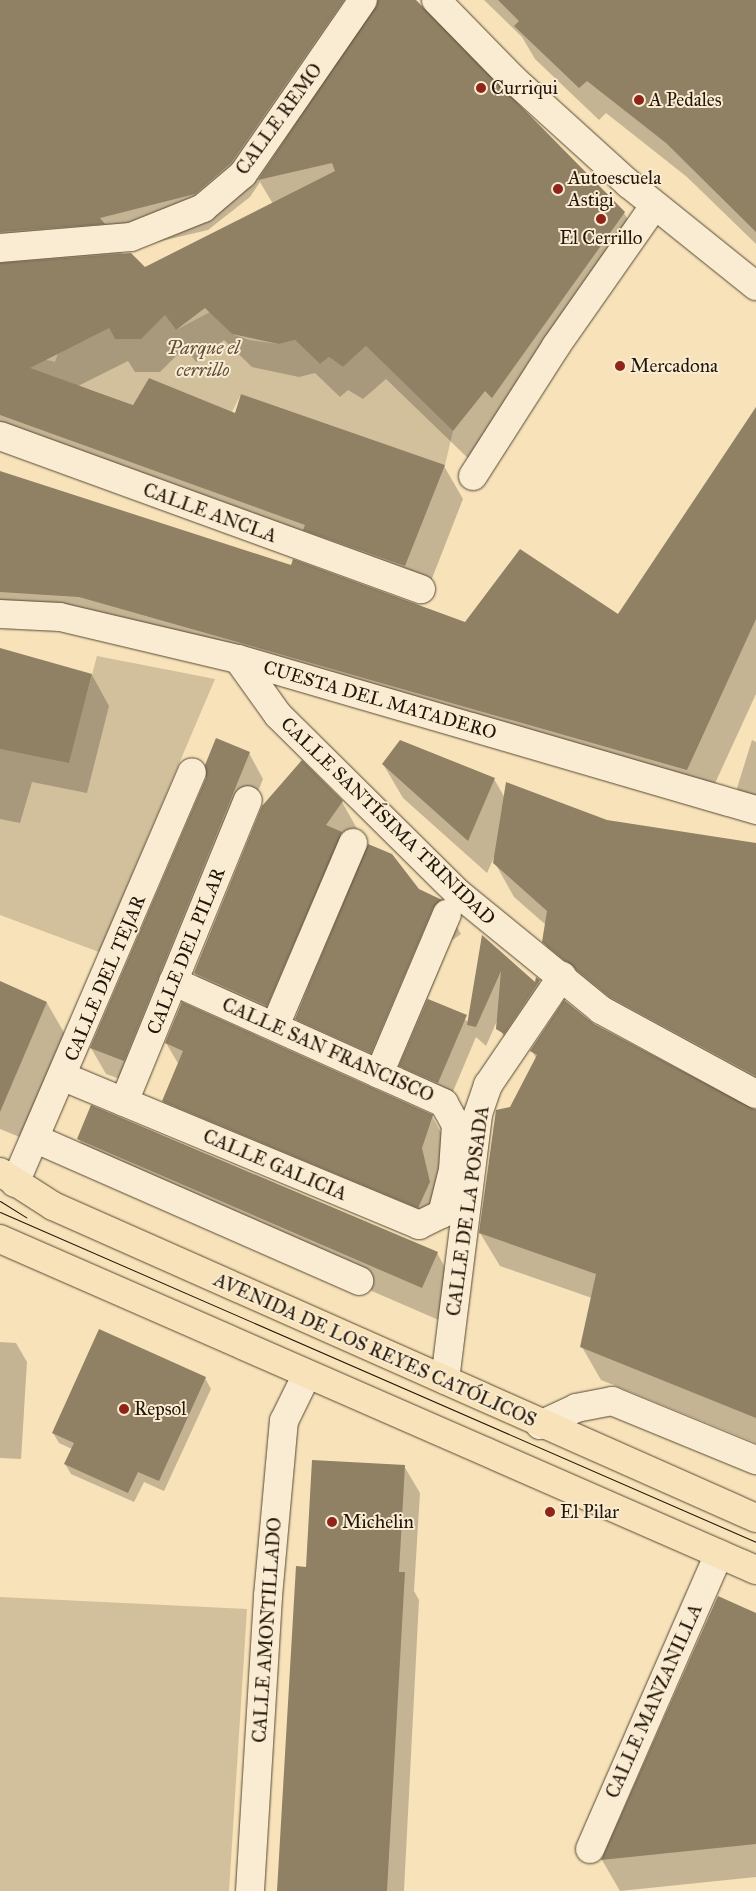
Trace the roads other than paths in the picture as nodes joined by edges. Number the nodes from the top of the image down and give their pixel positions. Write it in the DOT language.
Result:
graph roads {
  1 [pos="363,0"];
  2 [pos="436,0"];
  3 [pos="654,206"];
  4 [pos="0,248"];
  5 [pos="756,286"];
  6 [pos="0,436"];
  7 [pos="473,476"];
  8 [pos="421,589"];
  9 [pos="0,614"];
  10 [pos="238,659"];
  11 [pos="192,772"];
  12 [pos="248,800"];
  13 [pos="756,810"];
  14 [pos="353,843"];
  15 [pos="448,914"];
  16 [pos="562,976"];
  17 [pos="173,981"];
  18 [pos="275,1026"];
  19 [pos="379,1074"];
  20 [pos="64,1076"];
  21 [pos="756,1094"];
  22 [pos="124,1102"];
  23 [pos="36,1140"];
  24 [pos="453,1170"];
  25 [pos="8,1177"];
  26 [pos="0,1239"];
  27 [pos="360,1282"];
  28 [pos="307,1374"];
  29 [pos="445,1380"];
  30 [pos="540,1425"];
  31 [pos="756,1460"];
  32 [pos="756,1518"];
  33 [pos="719,1554"];
  34 [pos="756,1570"];
  35 [pos="590,1849"];
  36 [pos="250,1891"];
  1 -- 4 [label="street, CALLE REMO"];
  2 -- 3 [label="street"];
  3 -- 5 [label="street"];
  3 -- 7 [label="street"];
  6 -- 8 [label="street, CALLE ANCLA"];
  9 -- 10 [label="street, CUESTA DEL MATADERO"];
  10 -- 13 [label="street, CUESTA DEL MATADERO"];
  10 -- 16 [label="street, CALLE SANTÍSIMA TRINIDAD"];
  11 -- 20 [label="street, CALLE DEL TEJAR"];
  12 -- 17 [label="street, CALLE DEL PILAR"];
  14 -- 18 [label="street"];
  15 -- 19 [label="street"];
  16 -- 21 [label="street, CALLE SANTÍSIMA TRINIDAD"];
  16 -- 29 [label="street, CALLE DE LA POSADA"];
  17 -- 18 [label="street, CALLE SAN FRANCISCO"];
  17 -- 22 [label="street, CALLE DEL PILAR"];
  18 -- 19 [label="street, CALLE SAN FRANCISCO"];
  19 -- 24 [label="street, CALLE SAN FRANCISCO"];
  20 -- 22 [label="street, CALLE GALICIA"];
  20 -- 23 [label="street, CALLE DEL TEJAR"];
  22 -- 24 [label="street, CALLE GALICIA"];
  23 -- 25 [label="street, CALLE DEL TEJAR"];
  23 -- 27 [label="street"];
  25 -- 29 [label="main road, AVENIDA DE LOS REYES CATÓLICOS"];
  26 -- 28 [label="main road"];
  28 -- 33 [label="main road"];
  28 -- 36 [label="street, CALLE AMONTILLADO"];
  29 -- 30 [label="main road, AVENIDA DE LOS REYES CATÓLICOS"];
  30 -- 31 [label="street"];
  30 -- 32 [label="main road, AVENIDA DE LOS REYES CATÓLICOS"];
  33 -- 34 [label="main road"];
  33 -- 35 [label="street, CALLE MANZANILLA"];
}
